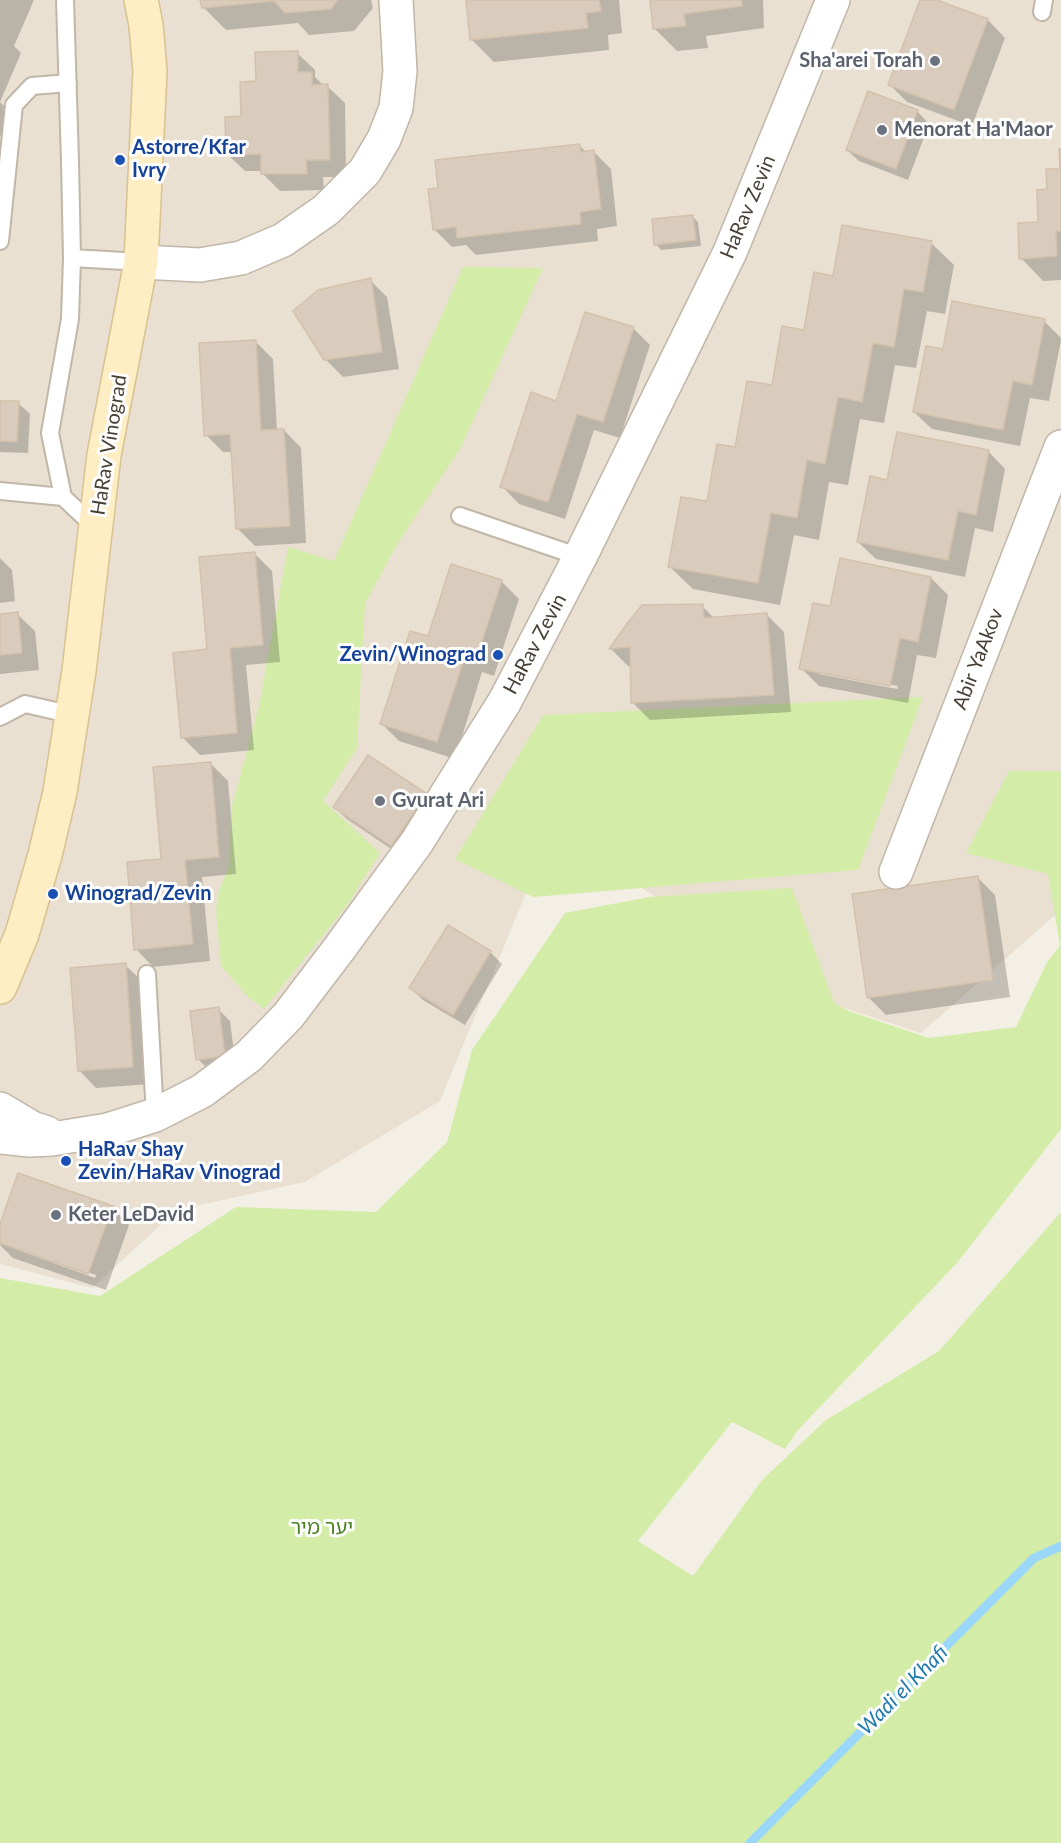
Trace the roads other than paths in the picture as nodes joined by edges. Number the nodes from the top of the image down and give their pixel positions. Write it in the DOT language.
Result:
graph roads {
  1 [pos="65,0"];
  2 [pos="141,0"];
  3 [pos="396,0"];
  4 [pos="833,0"];
  5 [pos="68,83"];
  6 [pos="0,241"];
  7 [pos="72,258"];
  8 [pos="141,262"];
  9 [pos="1061,447"];
  10 [pos="0,491"];
  11 [pos="63,497"];
  12 [pos="460,516"];
  13 [pos="96,528"];
  14 [pos="580,557"];
  15 [pos="73,715"];
  16 [pos="0,717"];
  17 [pos="896,872"];
  18 [pos="34,887"];
  19 [pos="0,940"];
  20 [pos="147,974"];
  21 [pos="0,987"];
  22 [pos="0,1109"];
  23 [pos="155,1115"];
  24 [pos="0,1137"];
  25 [pos="63,1138"];
  1 -- 5 [label="lane"];
  2 -- 8 [label="street, HaRav Vinograd"];
  3 -- 8 [label="street"];
  4 -- 14 [label="street, HaRav Zevin"];
  5 -- 6 [label="lane"];
  5 -- 7 [label="lane"];
  7 -- 8 [label="lane"];
  7 -- 11 [label="lane"];
  8 -- 13 [label="street, HaRav Vinograd"];
  9 -- 17 [label="street, Abir YaAkov"];
  10 -- 11 [label="lane"];
  11 -- 13 [label="lane"];
  12 -- 14 [label="lane"];
  13 -- 15 [label="street, HaRav Vinograd"];
  14 -- 23 [label="street, HaRav Zevin"];
  15 -- 16 [label="lane"];
  15 -- 18 [label="street, HaRav Vinograd"];
  18 -- 19 [label="street, HaRav Vinograd"];
  18 -- 21 [label="street, HaRav Vinograd"];
  20 -- 23 [label="lane"];
  22 -- 25 [label="street, HaRav Zevin"];
  23 -- 25 [label="street, HaRav Zevin"];
  24 -- 25 [label="street, HaRav Zevin"];
}
